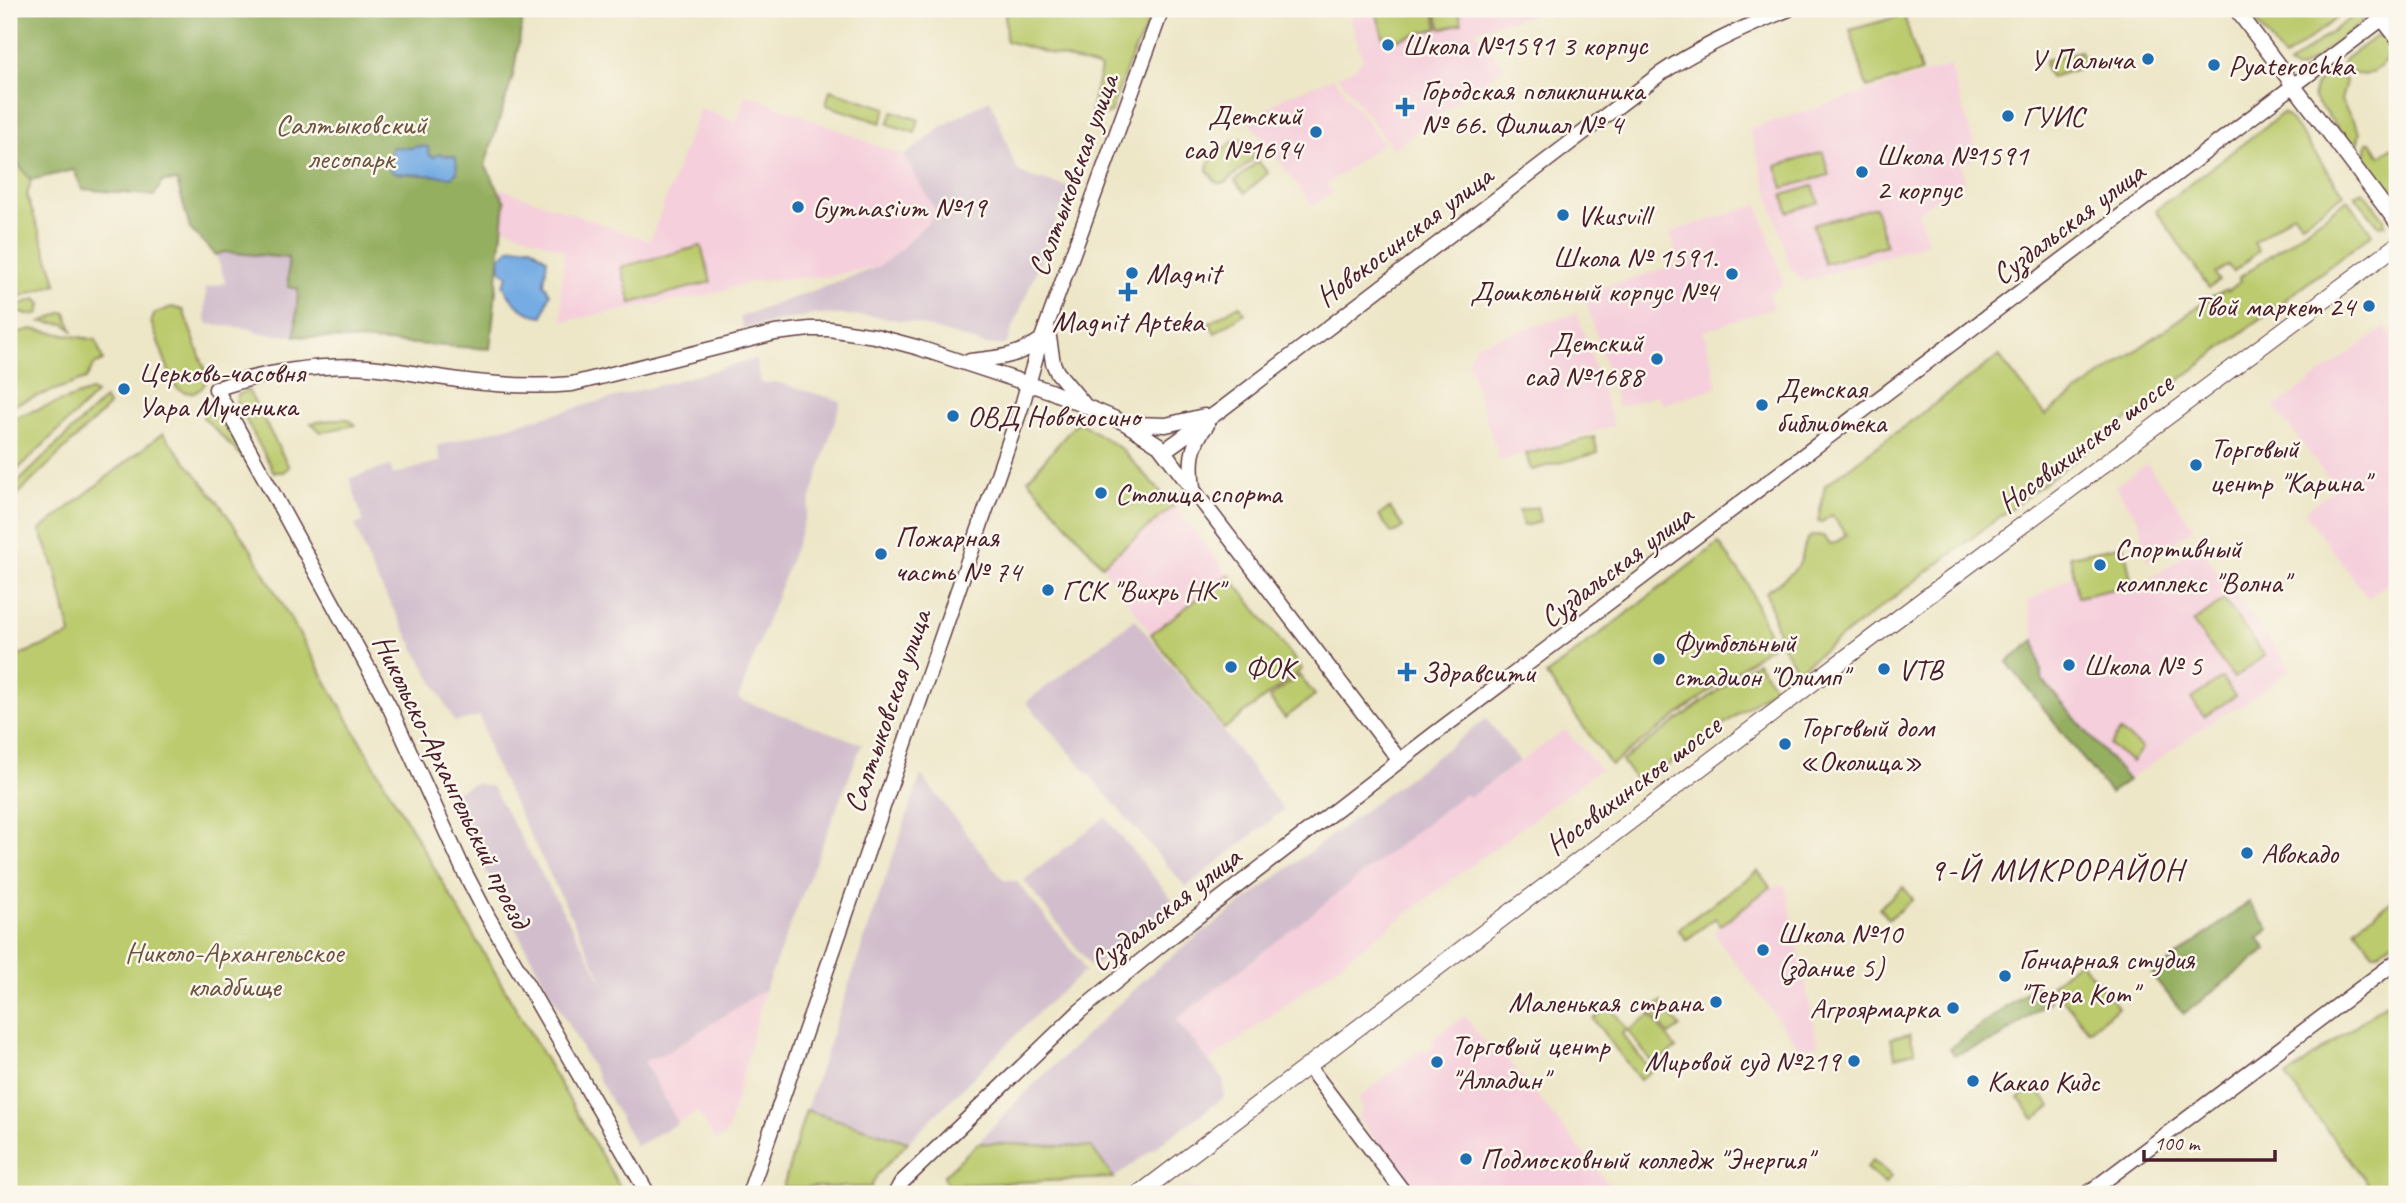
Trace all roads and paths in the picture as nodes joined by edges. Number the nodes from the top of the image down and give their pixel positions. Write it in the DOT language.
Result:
graph roads {
  1 [pos="1162,9"];
  2 [pos="1789,9"];
  3 [pos="2236,9"];
  4 [pos="2395,9"];
  5 [pos="2379,13"];
  6 [pos="2397,38"];
  7 [pos="2293,85"];
  8 [pos="2397,223"];
  9 [pos="2397,246"];
  10 [pos="2381,257"];
  11 [pos="2397,259"];
  12 [pos="1047,323"];
  13 [pos="1041,340"];
  14 [pos="963,362"];
  15 [pos="1028,383"];
  16 [pos="1086,407"];
  17 [pos="1222,409"];
  18 [pos="1125,423"];
  19 [pos="1164,451"];
  20 [pos="1193,491"];
  21 [pos="1400,761"];
  22 [pos="2397,961"];
  23 [pos="1308,1066"];
  24 [pos="648,1194"];
  25 [pos="749,1194"];
  26 [pos="895,1194"];
  27 [pos="1125,1194"];
  28 [pos="1139,1194"];
  29 [pos="1405,1194"];
  30 [pos="2087,1194"];
  1 -- 12 [label="street, Салтыковская улица"];
  2 -- 17 [label="street, Новокосинская улица"];
  3 -- 7 [label="street"];
  4 -- 5 [label="street, Суздальская улица"];
  5 -- 6 [label="street"];
  5 -- 7 [label="street, Суздальская улица"];
  7 -- 8 [label="street"];
  7 -- 21 [label="street, Суздальская улица"];
  9 -- 10 [label="main road, Носовихинское шоссе"];
  10 -- 11 [label="street"];
  10 -- 23 [label="main road, Носовихинское шоссе"];
  12 -- 13 [label="street, Салтыковская улица"];
  12 -- 16 [label="street"];
  13 -- 14 [label="street"];
  13 -- 15 [label="street, Салтыковская улица"];
  14 -- 15 [label="street"];
  14 -- 24 [label="street, Никольско-Архангельский проезд"];
  15 -- 16 [label="street"];
  15 -- 25 [label="street, Салтыковская улица"];
  16 -- 18 [label="street"];
  17 -- 18 [label="street"];
  17 -- 19 [label="street, Новокосинская улица"];
  17 -- 20 [label="street"];
  18 -- 19 [label="street"];
  19 -- 20 [label="street"];
  20 -- 21 [label="street"];
  21 -- 26 [label="street, Суздальская улица"];
  22 -- 30 [label="street"];
  23 -- 28 [label="main road, Носовихинское шоссе"];
  23 -- 29 [label="street"];
  27 -- 28 [label="street"];
}
